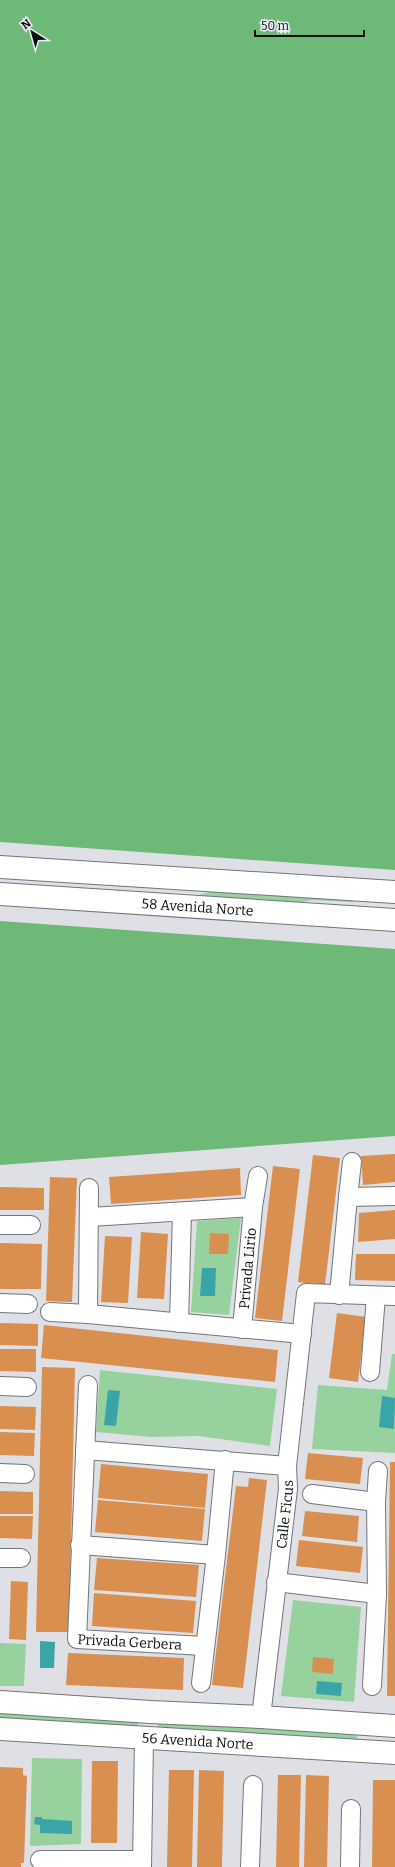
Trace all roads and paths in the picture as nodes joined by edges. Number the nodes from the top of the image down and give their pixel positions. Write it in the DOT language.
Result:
graph roads {
  1 [pos="0,867"];
  2 [pos="94,873"];
  3 [pos="386,891"];
  4 [pos="0,894"];
  5 [pos="93,901"];
  6 [pos="385,919"];
  7 [pos="352,1162"];
  8 [pos="258,1176"];
  9 [pos="89,1188"];
  10 [pos="395,1196"];
  11 [pos="348,1197"];
  12 [pos="253,1207"];
  13 [pos="182,1212"];
  14 [pos="90,1217"];
  15 [pos="0,1225"];
  16 [pos="31,1225"];
  17 [pos="339,1295"];
  18 [pos="376,1296"];
  19 [pos="395,1296"];
  20 [pos="0,1303"];
  21 [pos="28,1304"];
  22 [pos="50,1312"];
  23 [pos="88,1314"];
  24 [pos="179,1323"];
  25 [pos="242,1329"];
  26 [pos="302,1334"];
  27 [pos="370,1372"];
  28 [pos="88,1385"];
  29 [pos="0,1386"];
  30 [pos="27,1387"];
  31 [pos="85,1450"];
  32 [pos="225,1460"];
  33 [pos="288,1466"];
  34 [pos="378,1472"];
  35 [pos="0,1473"];
  36 [pos="24,1474"];
  37 [pos="312,1494"];
  38 [pos="376,1502"];
  39 [pos="80,1545"];
  40 [pos="216,1555"];
  41 [pos="0,1558"];
  42 [pos="21,1558"];
  43 [pos="284,1583"];
  44 [pos="377,1594"];
  45 [pos="204,1646"];
  46 [pos="201,1684"];
  47 [pos="372,1686"];
  48 [pos="0,1702"];
  49 [pos="150,1712"];
  50 [pos="261,1717"];
  51 [pos="384,1725"];
  52 [pos="0,1729"];
  53 [pos="144,1739"];
  54 [pos="371,1752"];
  55 [pos="395,1753"];
  56 [pos="253,1785"];
  57 [pos="351,1808"];
  58 [pos="40,1860"];
  59 [pos="142,1864"];
  60 [pos="250,1867"];
  61 [pos="350,1867"];
  1 -- 2 [label="main road, 58 Avenida Norte"];
  2 -- 3 [label="main road, 58 Avenida Norte"];
  2 -- 5 [label="main road"];
  3 -- 6 [label="main road"];
  4 -- 5 [label="main road, 58 Avenida Norte"];
  5 -- 6 [label="main road, 58 Avenida Norte"];
  7 -- 11 [label="street"];
  8 -- 12 [label="street, Privada Lirio"];
  9 -- 14 [label="street"];
  10 -- 11 [label="street"];
  11 -- 17 [label="street"];
  12 -- 13 [label="street, Privada Lirio"];
  12 -- 25 [label="street, Privada Lirio"];
  13 -- 14 [label="street, Privada Lirio"];
  13 -- 24 [label="street"];
  14 -- 23 [label="street"];
  15 -- 16 [label="street"];
  17 -- 18 [label="street"];
  17 -- 26 [label="street, Calle Ficus"];
  18 -- 19 [label="street"];
  18 -- 27 [label="street"];
  20 -- 21 [label="street"];
  22 -- 23 [label="street, Privada Lirio"];
  23 -- 24 [label="street, Privada Lirio"];
  24 -- 25 [label="street, Privada Lirio"];
  25 -- 26 [label="street, Privada Lirio"];
  26 -- 33 [label="street, Calle Ficus"];
  28 -- 31 [label="street, Privada Gerbera"];
  29 -- 30 [label="street"];
  31 -- 32 [label="street"];
  31 -- 39 [label="street, Privada Gerbera"];
  32 -- 33 [label="street"];
  32 -- 40 [label="street, Privada Gerbera"];
  33 -- 43 [label="street, Calle Ficus"];
  34 -- 38 [label="street"];
  35 -- 36 [label="street"];
  37 -- 38 [label="street"];
  38 -- 44 [label="street"];
  39 -- 40 [label="street"];
  39 -- 45 [label="street, Privada Gerbera"];
  40 -- 45 [label="street, Privada Gerbera"];
  41 -- 42 [label="street"];
  43 -- 44 [label="street"];
  43 -- 50 [label="street, Calle Ficus"];
  44 -- 47 [label="street"];
  45 -- 46 [label="street, Privada Gerbera"];
  48 -- 49 [label="main road, 56 Avenida Norte"];
  49 -- 50 [label="main road, 56 Avenida Norte"];
  49 -- 53 [label="main road"];
  50 -- 51 [label="main road, 56 Avenida Norte"];
  51 -- 54 [label="main road"];
  52 -- 53 [label="main road, 56 Avenida Norte"];
  53 -- 54 [label="main road, 56 Avenida Norte"];
  53 -- 59 [label="street"];
  54 -- 55 [label="main road, 56 Avenida Norte"];
  56 -- 60 [label="street"];
  57 -- 61 [label="street"];
  58 -- 59 [label="street"];
}
